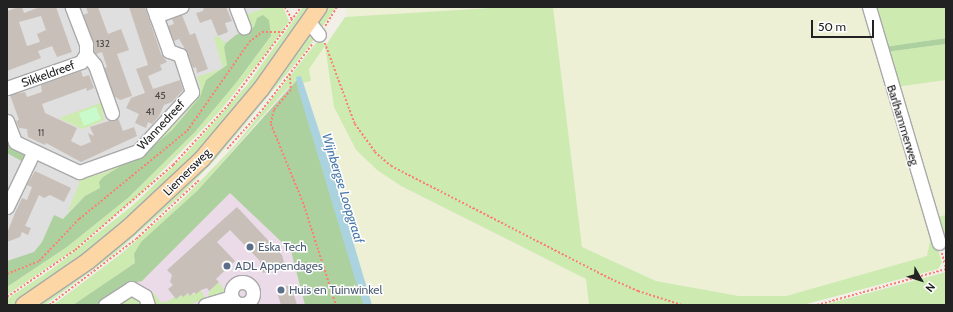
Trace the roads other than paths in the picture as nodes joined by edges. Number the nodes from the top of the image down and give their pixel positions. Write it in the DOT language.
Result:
graph roads {
  1 [pos="72,7"];
  2 [pos="181,7"];
  3 [pos="236,7"];
  4 [pos="318,7"];
  5 [pos="870,7"];
  6 [pos="154,11"];
  7 [pos="309,22"];
  8 [pos="244,28"];
  9 [pos="319,35"];
  10 [pos="86,54"];
  11 [pos="7,88"];
  12 [pos="112,113"];
  13 [pos="7,121"];
  14 [pos="34,151"];
  15 [pos="7,207"];
  16 [pos="939,243"];
  17 [pos="231,297"];
  18 [pos="24,305"];
  19 [pos="105,305"];
  20 [pos="148,305"];
  21 [pos="205,305"];
  1 -- 10 [label="street, Sikkeldreef"];
  2 -- 6 [label="street"];
  3 -- 8 [label="street"];
  4 -- 7 [label="main road, Liemersweg"];
  5 -- 16 [label="street, Barlhammerweg"];
  6 -- 14 [label="street, Wannedreef"];
  7 -- 9 [label="street"];
  7 -- 18 [label="main road, Liemersweg"];
  10 -- 11 [label="street, Sikkeldreef"];
  10 -- 12 [label="street, Sikkeldreef"];
  13 -- 14 [label="street, Wannedreef"];
  14 -- 15 [label="street"];
  17 -- 21 [label="street"];
  19 -- 20 [label="street"];
}
